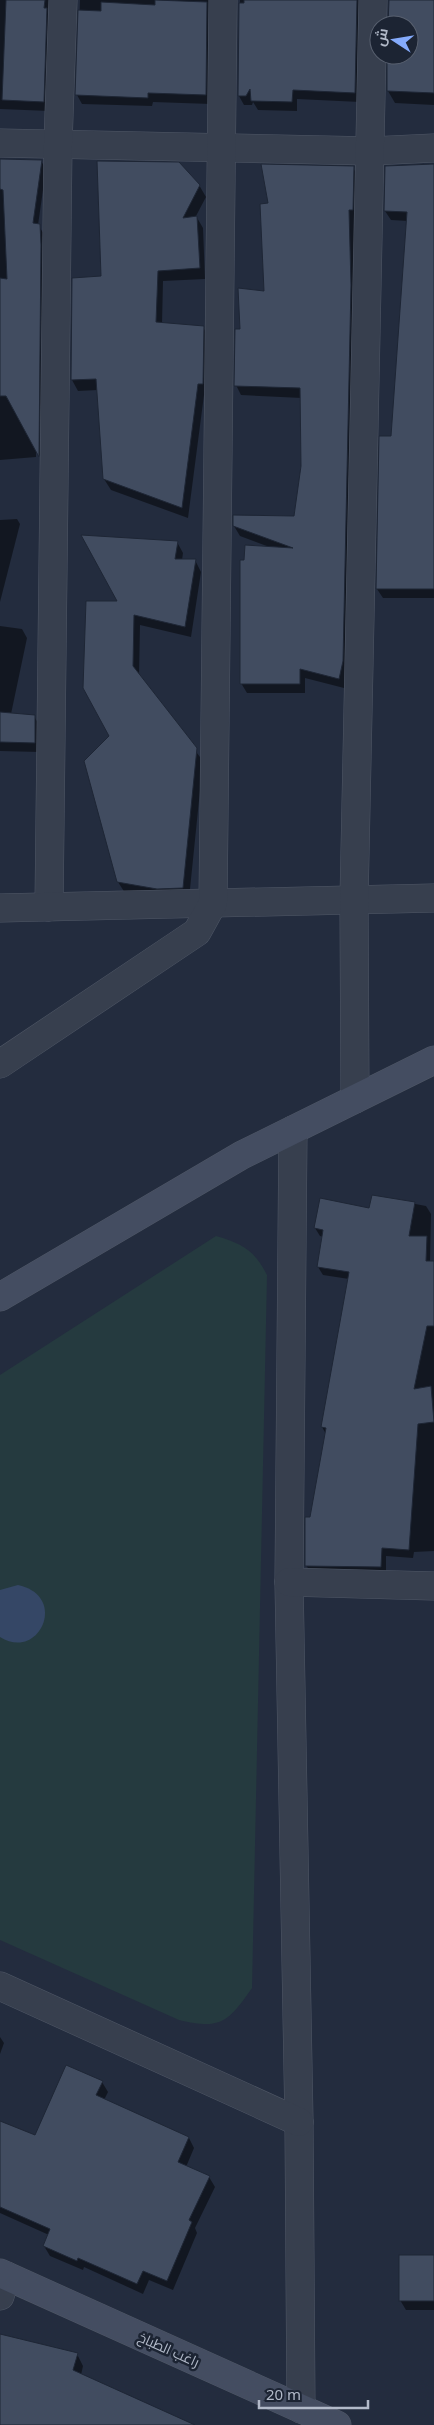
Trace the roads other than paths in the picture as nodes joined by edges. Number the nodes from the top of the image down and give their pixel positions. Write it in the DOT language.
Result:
graph roads {
  1 [pos="62,0"];
  2 [pos="223,0"];
  3 [pos="373,0"];
  4 [pos="0,143"];
  5 [pos="58,144"];
  6 [pos="220,148"];
  7 [pos="434,148"];
  8 [pos="371,151"];
  9 [pos="434,898"];
  10 [pos="354,900"];
  11 [pos="212,904"];
  12 [pos="49,907"];
  13 [pos="0,908"];
  14 [pos="434,1060"];
  15 [pos="0,1064"];
  16 [pos="355,1099"];
  17 [pos="293,1130"];
  18 [pos="0,1297"];
  19 [pos="289,1582"];
  20 [pos="434,1586"];
  21 [pos="0,1986"];
  22 [pos="299,2122"];
  23 [pos="2,2282"];
  24 [pos="301,2409"];
  25 [pos="337,2425"];
  1 -- 5 [label="street"];
  2 -- 6 [label="street"];
  3 -- 8 [label="street"];
  4 -- 5 [label="street"];
  5 -- 6 [label="street"];
  5 -- 12 [label="street"];
  6 -- 8 [label="street"];
  6 -- 11 [label="street"];
  7 -- 8 [label="street"];
  8 -- 10 [label="street"];
  9 -- 10 [label="street"];
  10 -- 11 [label="street"];
  10 -- 16 [label="street"];
  11 -- 12 [label="street"];
  11 -- 15 [label="street"];
  12 -- 13 [label="street"];
  14 -- 16 [label="main road"];
  16 -- 17 [label="main road"];
  17 -- 18 [label="main road"];
  17 -- 19 [label="street"];
  19 -- 20 [label="street"];
  19 -- 22 [label="street"];
  21 -- 22 [label="street"];
  22 -- 24 [label="street"];
  23 -- 24 [label="main road, راغب الطباخ"];
  24 -- 25 [label="main road, راغب الطباخ"];
}
